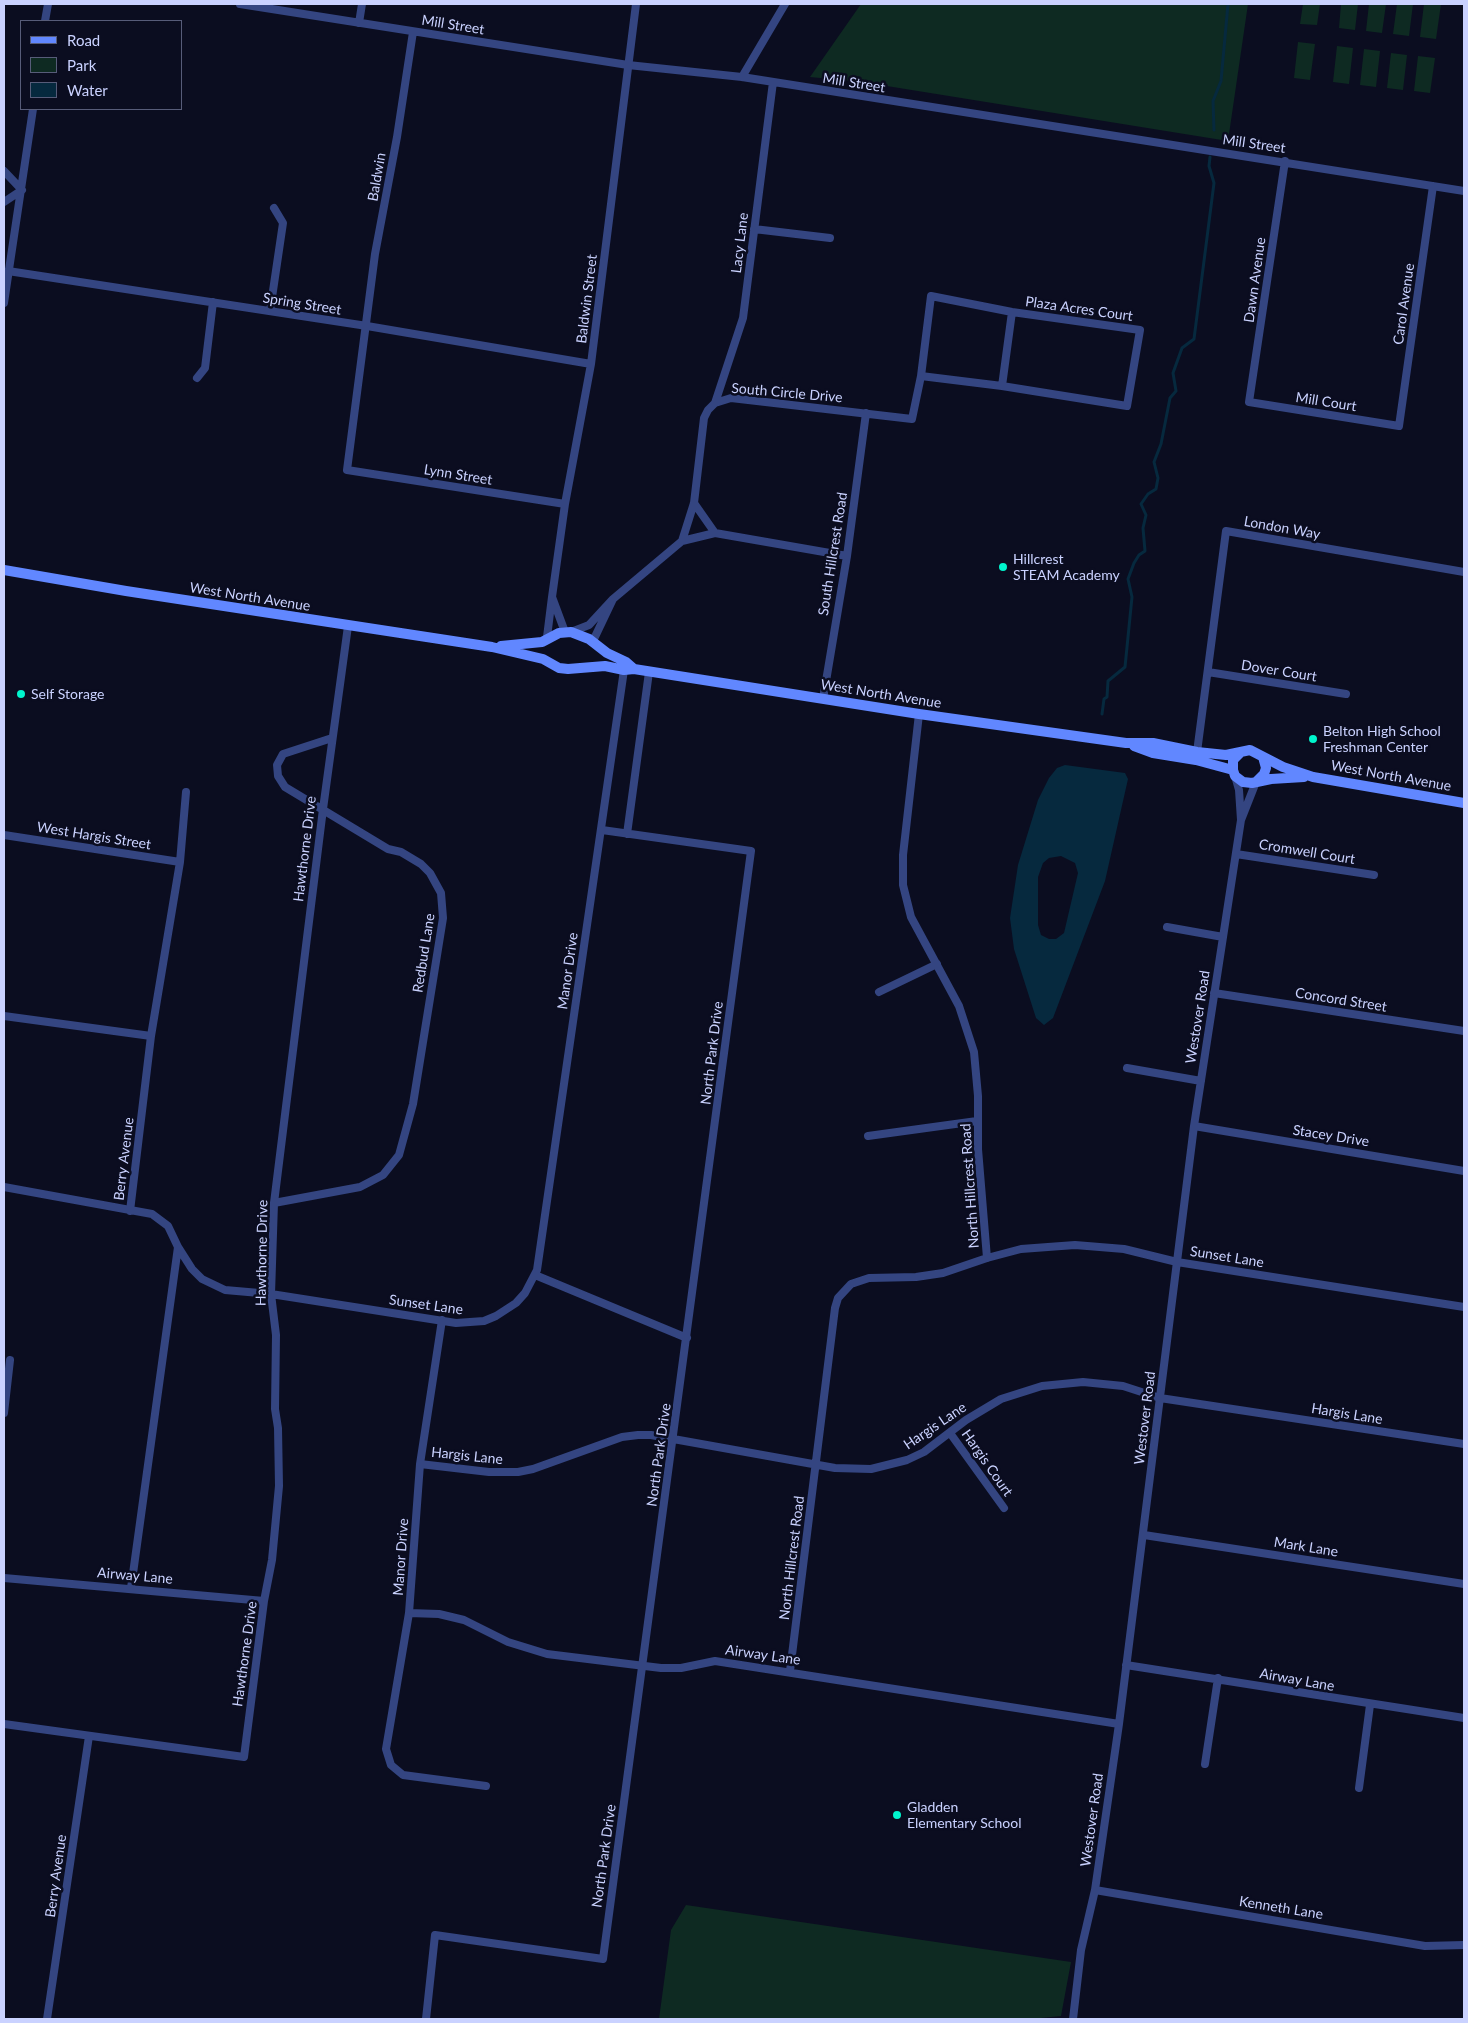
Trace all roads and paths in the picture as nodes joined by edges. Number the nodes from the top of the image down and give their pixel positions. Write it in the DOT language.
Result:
graph roads {
  1 [pos="48,4"];
  2 [pos="240,4"];
  3 [pos="362,4"];
  4 [pos="636,4"];
  5 [pos="785,4"];
  6 [pos="45,20"];
  7 [pos="359,23"];
  8 [pos="413,32"];
  9 [pos="628,65"];
  10 [pos="742,77"];
  11 [pos="773,82"];
  12 [pos="33,110"];
  13 [pos="1285,162"];
  14 [pos="4,171"];
  15 [pos="1433,186"];
  16 [pos="22,190"];
  17 [pos="1464,191"];
  18 [pos="4,202"];
  19 [pos="274,208"];
  20 [pos="754,228"];
  21 [pos="830,238"];
  22 [pos="8,271"];
  23 [pos="213,302"];
  24 [pos="4,303"];
  25 [pos="270,311"];
  26 [pos="1012,312"];
  27 [pos="367,326"];
  28 [pos="591,364"];
  29 [pos="921,376"];
  30 [pos="197,378"];
  31 [pos="1002,386"];
  32 [pos="1249,402"];
  33 [pos="715,404"];
  34 [pos="866,413"];
  35 [pos="912,419"];
  36 [pos="1399,426"];
  37 [pos="347,470"];
  38 [pos="694,503"];
  39 [pos="565,504"];
  40 [pos="716,533"];
  41 [pos="682,541"];
  42 [pos="847,556"];
  43 [pos="4,570"];
  44 [pos="1464,572"];
  45 [pos="552,597"];
  46 [pos="613,598"];
  47 [pos="348,626"];
  48 [pos="568,632"];
  49 [pos="545,639"];
  50 [pos="594,643"];
  51 [pos="492,647"];
  52 [pos="543,659"];
  53 [pos="591,666"];
  54 [pos="629,670"];
  55 [pos="649,672"];
  56 [pos="1208,672"];
  57 [pos="1346,694"];
  58 [pos="823,699"];
  59 [pos="919,714"];
  60 [pos="332,738"];
  61 [pos="1126,743"];
  62 [pos="1197,752"];
  63 [pos="1240,752"];
  64 [pos="1263,757"];
  65 [pos="1234,773"];
  66 [pos="1313,776"];
  67 [pos="1256,782"];
  68 [pos="186,792"];
  69 [pos="1464,803"];
  70 [pos="323,809"];
  71 [pos="1241,820"];
  72 [pos="602,830"];
  73 [pos="627,834"];
  74 [pos="4,835"];
  75 [pos="1236,854"];
  76 [pos="180,862"];
  77 [pos="1374,875"];
  78 [pos="1167,927"];
  79 [pos="1223,937"];
  80 [pos="937,964"];
  81 [pos="879,992"];
  82 [pos="1214,993"];
  83 [pos="4,1016"];
  84 [pos="1464,1032"];
  85 [pos="151,1036"];
  86 [pos="1127,1068"];
  87 [pos="1201,1080"];
  88 [pos="978,1121"];
  89 [pos="1194,1126"];
  90 [pos="868,1136"];
  91 [pos="1464,1171"];
  92 [pos="4,1187"];
  93 [pos="274,1203"];
  94 [pos="130,1211"];
  95 [pos="178,1247"];
  96 [pos="987,1258"];
  97 [pos="1177,1262"];
  98 [pos="535,1275"];
  99 [pos="271,1294"];
  100 [pos="1464,1307"];
  101 [pos="442,1320"];
  102 [pos="687,1338"];
  103 [pos="10,1360"];
  104 [pos="1160,1398"];
  105 [pos="4,1413"];
  106 [pos="950,1433"];
  107 [pos="674,1439"];
  108 [pos="1464,1444"];
  109 [pos="420,1464"];
  110 [pos="817,1464"];
  111 [pos="1004,1508"];
  112 [pos="1144,1535"];
  113 [pos="4,1578"];
  114 [pos="1464,1584"];
  115 [pos="131,1588"];
  116 [pos="264,1601"];
  117 [pos="409,1613"];
  118 [pos="1126,1665"];
  119 [pos="642,1666"];
  120 [pos="790,1672"];
  121 [pos="1218,1678"];
  122 [pos="1370,1705"];
  123 [pos="1464,1718"];
  124 [pos="4,1724"];
  125 [pos="1119,1724"];
  126 [pos="89,1736"];
  127 [pos="1205,1764"];
  128 [pos="486,1786"];
  129 [pos="1359,1788"];
  130 [pos="1095,1890"];
  131 [pos="1464,1945"];
  132 [pos="47,2019"];
  133 [pos="426,2019"];
  134 [pos="1074,2019"];
  1 -- 6 [label="street"];
  2 -- 7 [label="street, Mill Street"];
  3 -- 7 [label="street"];
  4 -- 9 [label="street, Baldwin Street"];
  5 -- 10 [label="street"];
  7 -- 8 [label="street, Mill Street"];
  8 -- 9 [label="street, Mill Street"];
  8 -- 27 [label="street, Baldwin"];
  9 -- 10 [label="street, Mill Street"];
  9 -- 28 [label="street, Baldwin Street"];
  10 -- 11 [label="street, Mill Street"];
  11 -- 13 [label="street, Mill Street"];
  11 -- 20 [label="street, Lacy Lane"];
  12 -- 16 [label="street"];
  13 -- 15 [label="street, Mill Street"];
  13 -- 32 [label="street, Dawn Avenue"];
  14 -- 16 [label="street"];
  15 -- 17 [label="street, Mill Street"];
  15 -- 36 [label="street, Carol Avenue"];
  16 -- 18 [label="street"];
  16 -- 22 [label="street"];
  19 -- 25 [label="street"];
  20 -- 21 [label="street"];
  20 -- 33 [label="street, Lacy Lane"];
  22 -- 23 [label="street, Spring Street"];
  22 -- 24 [label="street"];
  23 -- 25 [label="street, Spring Street"];
  23 -- 30 [label="street"];
  25 -- 27 [label="street, Spring Street"];
  26 -- 29 [label="street, Plaza Acres Court"];
  26 -- 31 [label="street"];
  26 -- 31 [label="street, Plaza Acres Court"];
  27 -- 28 [label="street, Spring Street"];
  27 -- 37 [label="street, Baldwin"];
  28 -- 39 [label="street, Baldwin Street"];
  29 -- 31 [label="street, Plaza Acres Court"];
  29 -- 35 [label="street, Plaza Acres Court"];
  32 -- 36 [label="street, Mill Court"];
  33 -- 34 [label="street, South Circle Drive"];
  33 -- 38 [label="street, South Circle Drive"];
  34 -- 35 [label="street, South Circle Drive"];
  34 -- 42 [label="street, South Hillcrest Road"];
  37 -- 39 [label="street, Lynn Street"];
  38 -- 40 [label="street"];
  38 -- 41 [label="street, South Circle Drive"];
  39 -- 45 [label="street, Baldwin Street"];
  40 -- 41 [label="street"];
  40 -- 42 [label="street"];
  41 -- 46 [label="street"];
  42 -- 58 [label="street, South Hillcrest Road"];
  43 -- 47 [label="main road, West North Avenue"];
  44 -- 56 [label="street, London Way"];
  45 -- 48 [label="street, Baldwin Street"];
  45 -- 49 [label="street, Baldwin Street"];
  46 -- 48 [label="street"];
  46 -- 50 [label="street"];
  47 -- 51 [label="main road, West North Avenue"];
  47 -- 60 [label="street, Hawthorne Drive"];
  48 -- 49 [label="main road, West North Avenue"];
  48 -- 50 [label="main road, West North Avenue"];
  49 -- 51 [label="main road, West North Avenue"];
  49 -- 52 [label="main road"];
  50 -- 53 [label="main road"];
  50 -- 54 [label="main road, West North Avenue"];
  51 -- 52 [label="main road, West North Avenue"];
  52 -- 53 [label="main road, West North Avenue"];
  53 -- 54 [label="main road, West North Avenue"];
  54 -- 55 [label="main road, West North Avenue"];
  54 -- 72 [label="street, Manor Drive"];
  55 -- 58 [label="main road, West North Avenue"];
  55 -- 73 [label="street"];
  56 -- 57 [label="street, Dover Court"];
  56 -- 62 [label="street, London Way"];
  58 -- 59 [label="main road, West North Avenue"];
  59 -- 61 [label="main road, West North Avenue"];
  59 -- 80 [label="street, North Hillcrest Road"];
  60 -- 70 [label="street, Hawthorne Drive"];
  60 -- 70 [label="street, Redbud Lane"];
  61 -- 62 [label="main road, West North Avenue"];
  61 -- 65 [label="main road, West North Avenue"];
  62 -- 63 [label="main road, West North Avenue"];
  63 -- 64 [label="main road, West North Avenue"];
  63 -- 65 [label="main road"];
  64 -- 66 [label="main road, West North Avenue"];
  64 -- 67 [label="main road"];
  65 -- 67 [label="main road, West North Avenue"];
  65 -- 71 [label="street, Westover Road"];
  66 -- 67 [label="main road, West North Avenue"];
  66 -- 69 [label="main road, West North Avenue"];
  67 -- 71 [label="street, Westover Road"];
  68 -- 76 [label="street, Berry Avenue"];
  70 -- 93 [label="street, Hawthorne Drive"];
  70 -- 93 [label="street, Redbud Lane"];
  71 -- 75 [label="street, Westover Road"];
  72 -- 73 [label="street, North Park Drive"];
  72 -- 98 [label="street, Manor Drive"];
  73 -- 102 [label="street, North Park Drive"];
  74 -- 76 [label="street, West Hargis Street"];
  75 -- 77 [label="street, Cromwell Court"];
  75 -- 79 [label="street, Westover Road"];
  76 -- 85 [label="street, Berry Avenue"];
  78 -- 79 [label="street"];
  79 -- 82 [label="street, Westover Road"];
  80 -- 81 [label="street"];
  80 -- 88 [label="street, North Hillcrest Road"];
  82 -- 84 [label="street, Concord Street"];
  82 -- 87 [label="street, Westover Road"];
  83 -- 85 [label="street"];
  85 -- 94 [label="street, Berry Avenue"];
  86 -- 87 [label="street"];
  87 -- 89 [label="street, Westover Road"];
  88 -- 90 [label="street"];
  88 -- 96 [label="street, North Hillcrest Road"];
  89 -- 91 [label="street, Stacey Drive"];
  89 -- 97 [label="street, Westover Road"];
  92 -- 94 [label="street"];
  93 -- 99 [label="street, Hawthorne Drive"];
  94 -- 95 [label="street, Berry Avenue"];
  95 -- 99 [label="street, Sunset Lane"];
  95 -- 115 [label="street"];
  96 -- 97 [label="street, Sunset Lane"];
  96 -- 110 [label="street, North Hillcrest Road"];
  97 -- 100 [label="street, Sunset Lane"];
  97 -- 104 [label="street, Westover Road"];
  98 -- 101 [label="street, Sunset Lane"];
  98 -- 102 [label="street"];
  99 -- 101 [label="street, Sunset Lane"];
  99 -- 116 [label="street, Hawthorne Drive"];
  101 -- 109 [label="street, Manor Drive"];
  102 -- 107 [label="street, North Park Drive"];
  103 -- 105 [label="street"];
  104 -- 106 [label="street, Hargis Lane"];
  104 -- 108 [label="street, Hargis Lane"];
  104 -- 112 [label="street, Westover Road"];
  106 -- 110 [label="street, Hargis Lane"];
  106 -- 111 [label="street, Hargis Court"];
  107 -- 109 [label="street, Hargis Lane"];
  107 -- 110 [label="street, Hargis Lane"];
  107 -- 119 [label="street, North Park Drive"];
  109 -- 117 [label="street, Manor Drive"];
  110 -- 120 [label="street, North Hillcrest Road"];
  112 -- 114 [label="street, Mark Lane"];
  112 -- 118 [label="street, Westover Road"];
  113 -- 115 [label="street, Airway Lane"];
  115 -- 116 [label="street, Airway Lane"];
  116 -- 126 [label="street, Hawthorne Drive"];
  117 -- 119 [label="street, Airway Lane"];
  117 -- 128 [label="street, Manor Drive"];
  118 -- 121 [label="street, Airway Lane"];
  118 -- 125 [label="street, Westover Road"];
  119 -- 120 [label="street, Airway Lane"];
  119 -- 133 [label="street, North Park Drive"];
  120 -- 125 [label="street, Airway Lane"];
  121 -- 122 [label="street, Airway Lane"];
  121 -- 127 [label="street"];
  122 -- 123 [label="street, Airway Lane"];
  122 -- 129 [label="street"];
  124 -- 126 [label="street"];
  125 -- 130 [label="street, Westover Road"];
  126 -- 132 [label="street, Berry Avenue"];
  130 -- 131 [label="street, Kenneth Lane"];
  130 -- 134 [label="street, Westover Road"];
}
